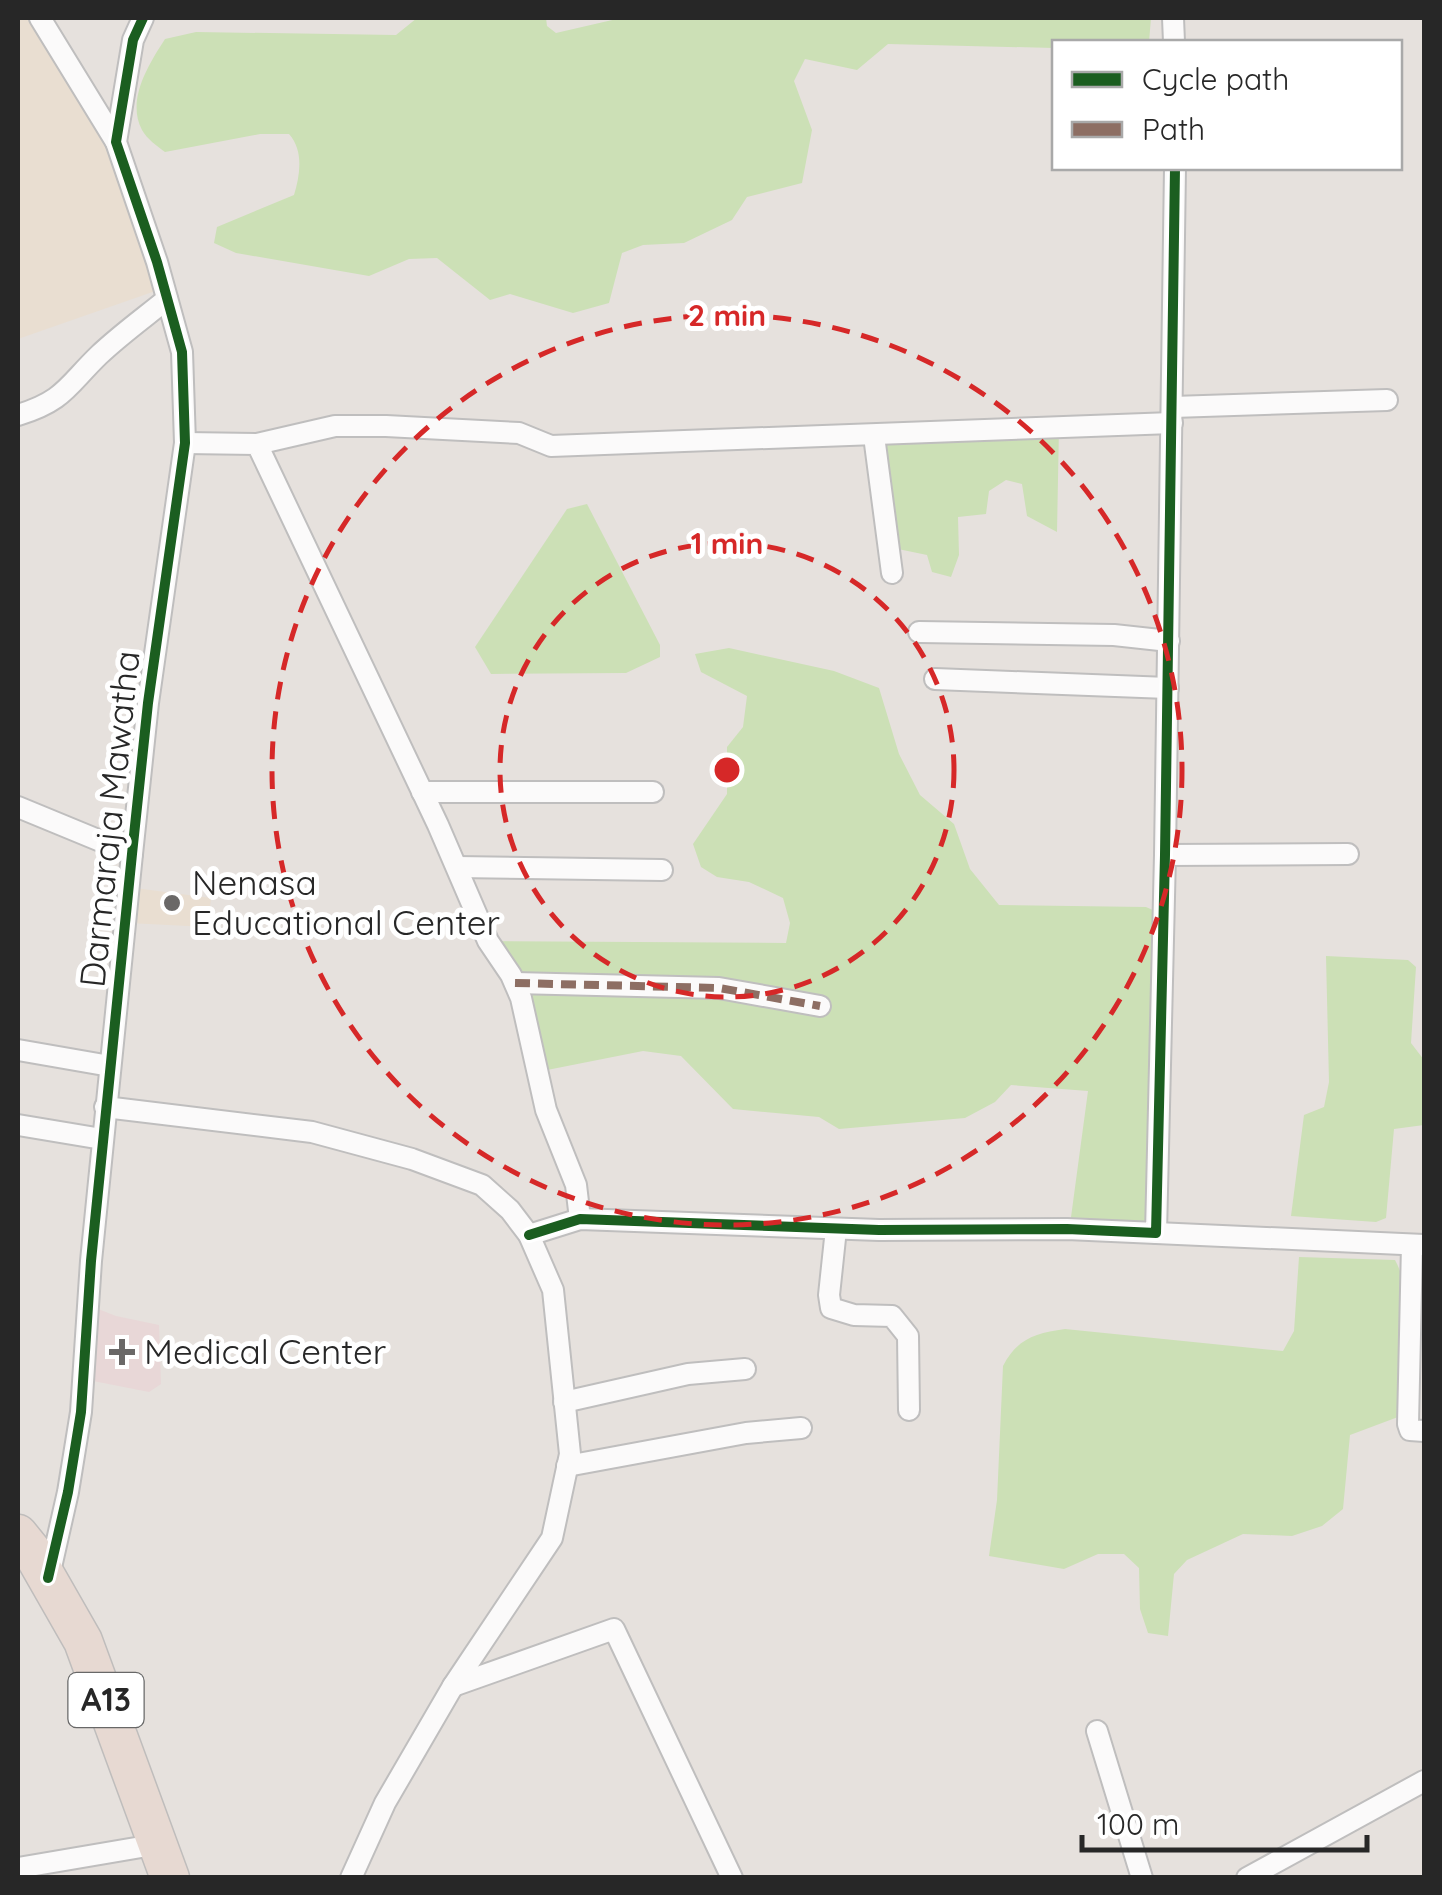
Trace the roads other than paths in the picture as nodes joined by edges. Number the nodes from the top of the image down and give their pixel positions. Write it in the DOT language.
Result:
graph roads {
  1 [pos="40,18"];
  2 [pos="144,18"];
  3 [pos="116,142"];
  4 [pos="1175,170"];
  5 [pos="167,298"];
  6 [pos="1387,400"];
  7 [pos="18,415"];
  8 [pos="1173,415"];
  9 [pos="874,436"];
  10 [pos="185,442"];
  11 [pos="257,444"];
  12 [pos="892,573"];
  13 [pos="919,632"];
  14 [pos="1169,640"];
  15 [pos="936,679"];
  16 [pos="1168,688"];
  17 [pos="422,792"];
  18 [pos="653,792"];
  19 [pos="18,807"];
  20 [pos="132,854"];
  21 [pos="1348,854"];
  22 [pos="1165,855"];
  23 [pos="457,867"];
  24 [pos="662,870"];
  25 [pos="514,983"];
  26 [pos="820,1006"];
  27 [pos="18,1050"];
  28 [pos="110,1066"];
  29 [pos="105,1107"];
  30 [pos="18,1125"];
  31 [pos="102,1139"];
  32 [pos="580,1219"];
  33 [pos="836,1228"];
  34 [pos="1156,1233"];
  35 [pos="529,1236"];
  36 [pos="1418,1245"];
  37 [pos="745,1369"];
  38 [pos="564,1402"];
  39 [pos="909,1410"];
  40 [pos="801,1428"];
  41 [pos="1424,1432"];
  42 [pos="568,1466"];
  43 [pos="18,1534"];
  44 [pos="48,1578"];
  45 [pos="453,1686"];
  46 [pos="1097,1730"];
  47 [pos="1424,1781"];
  48 [pos="165,1861"];
  49 [pos="18,1868"];
  50 [pos="351,1878"];
  51 [pos="732,1878"];
  52 [pos="1142,1878"];
  53 [pos="1247,1878"];
  1 -- 3 [label="street"];
  2 -- 3 [label="street, Darmaraja Mawatha"];
  3 -- 5 [label="street, Darmaraja Mawatha"];
  4 -- 8 [label="street"];
  5 -- 7 [label="street"];
  5 -- 10 [label="street, Darmaraja Mawatha"];
  6 -- 8 [label="street"];
  8 -- 9 [label="street"];
  8 -- 14 [label="street"];
  9 -- 11 [label="street"];
  9 -- 12 [label="street"];
  10 -- 11 [label="street"];
  10 -- 20 [label="street, Darmaraja Mawatha"];
  11 -- 17 [label="street"];
  13 -- 14 [label="street"];
  14 -- 16 [label="street"];
  15 -- 16 [label="street"];
  16 -- 22 [label="street"];
  17 -- 18 [label="street"];
  17 -- 23 [label="street"];
  19 -- 20 [label="street"];
  20 -- 28 [label="street, Darmaraja Mawatha"];
  21 -- 22 [label="street"];
  22 -- 34 [label="street"];
  23 -- 24 [label="street"];
  23 -- 25 [label="street"];
  25 -- 26 [label="street"];
  25 -- 32 [label="street"];
  27 -- 28 [label="street"];
  28 -- 29 [label="street, Darmaraja Mawatha"];
  29 -- 31 [label="street, Darmaraja Mawatha"];
  29 -- 35 [label="street"];
  30 -- 31 [label="street"];
  31 -- 44 [label="street, Darmaraja Mawatha"];
  32 -- 33 [label="street"];
  32 -- 35 [label="street"];
  33 -- 34 [label="street"];
  33 -- 39 [label="street"];
  34 -- 36 [label="street"];
  35 -- 38 [label="street"];
  36 -- 41 [label="street"];
  37 -- 38 [label="street"];
  38 -- 42 [label="street"];
  40 -- 42 [label="street"];
  42 -- 45 [label="street"];
  43 -- 44 [label="highway, A13"];
  44 -- 48 [label="highway, A13"];
  45 -- 50 [label="street"];
  45 -- 51 [label="street"];
  46 -- 52 [label="street"];
  47 -- 53 [label="street"];
  48 -- 49 [label="street"];
}
